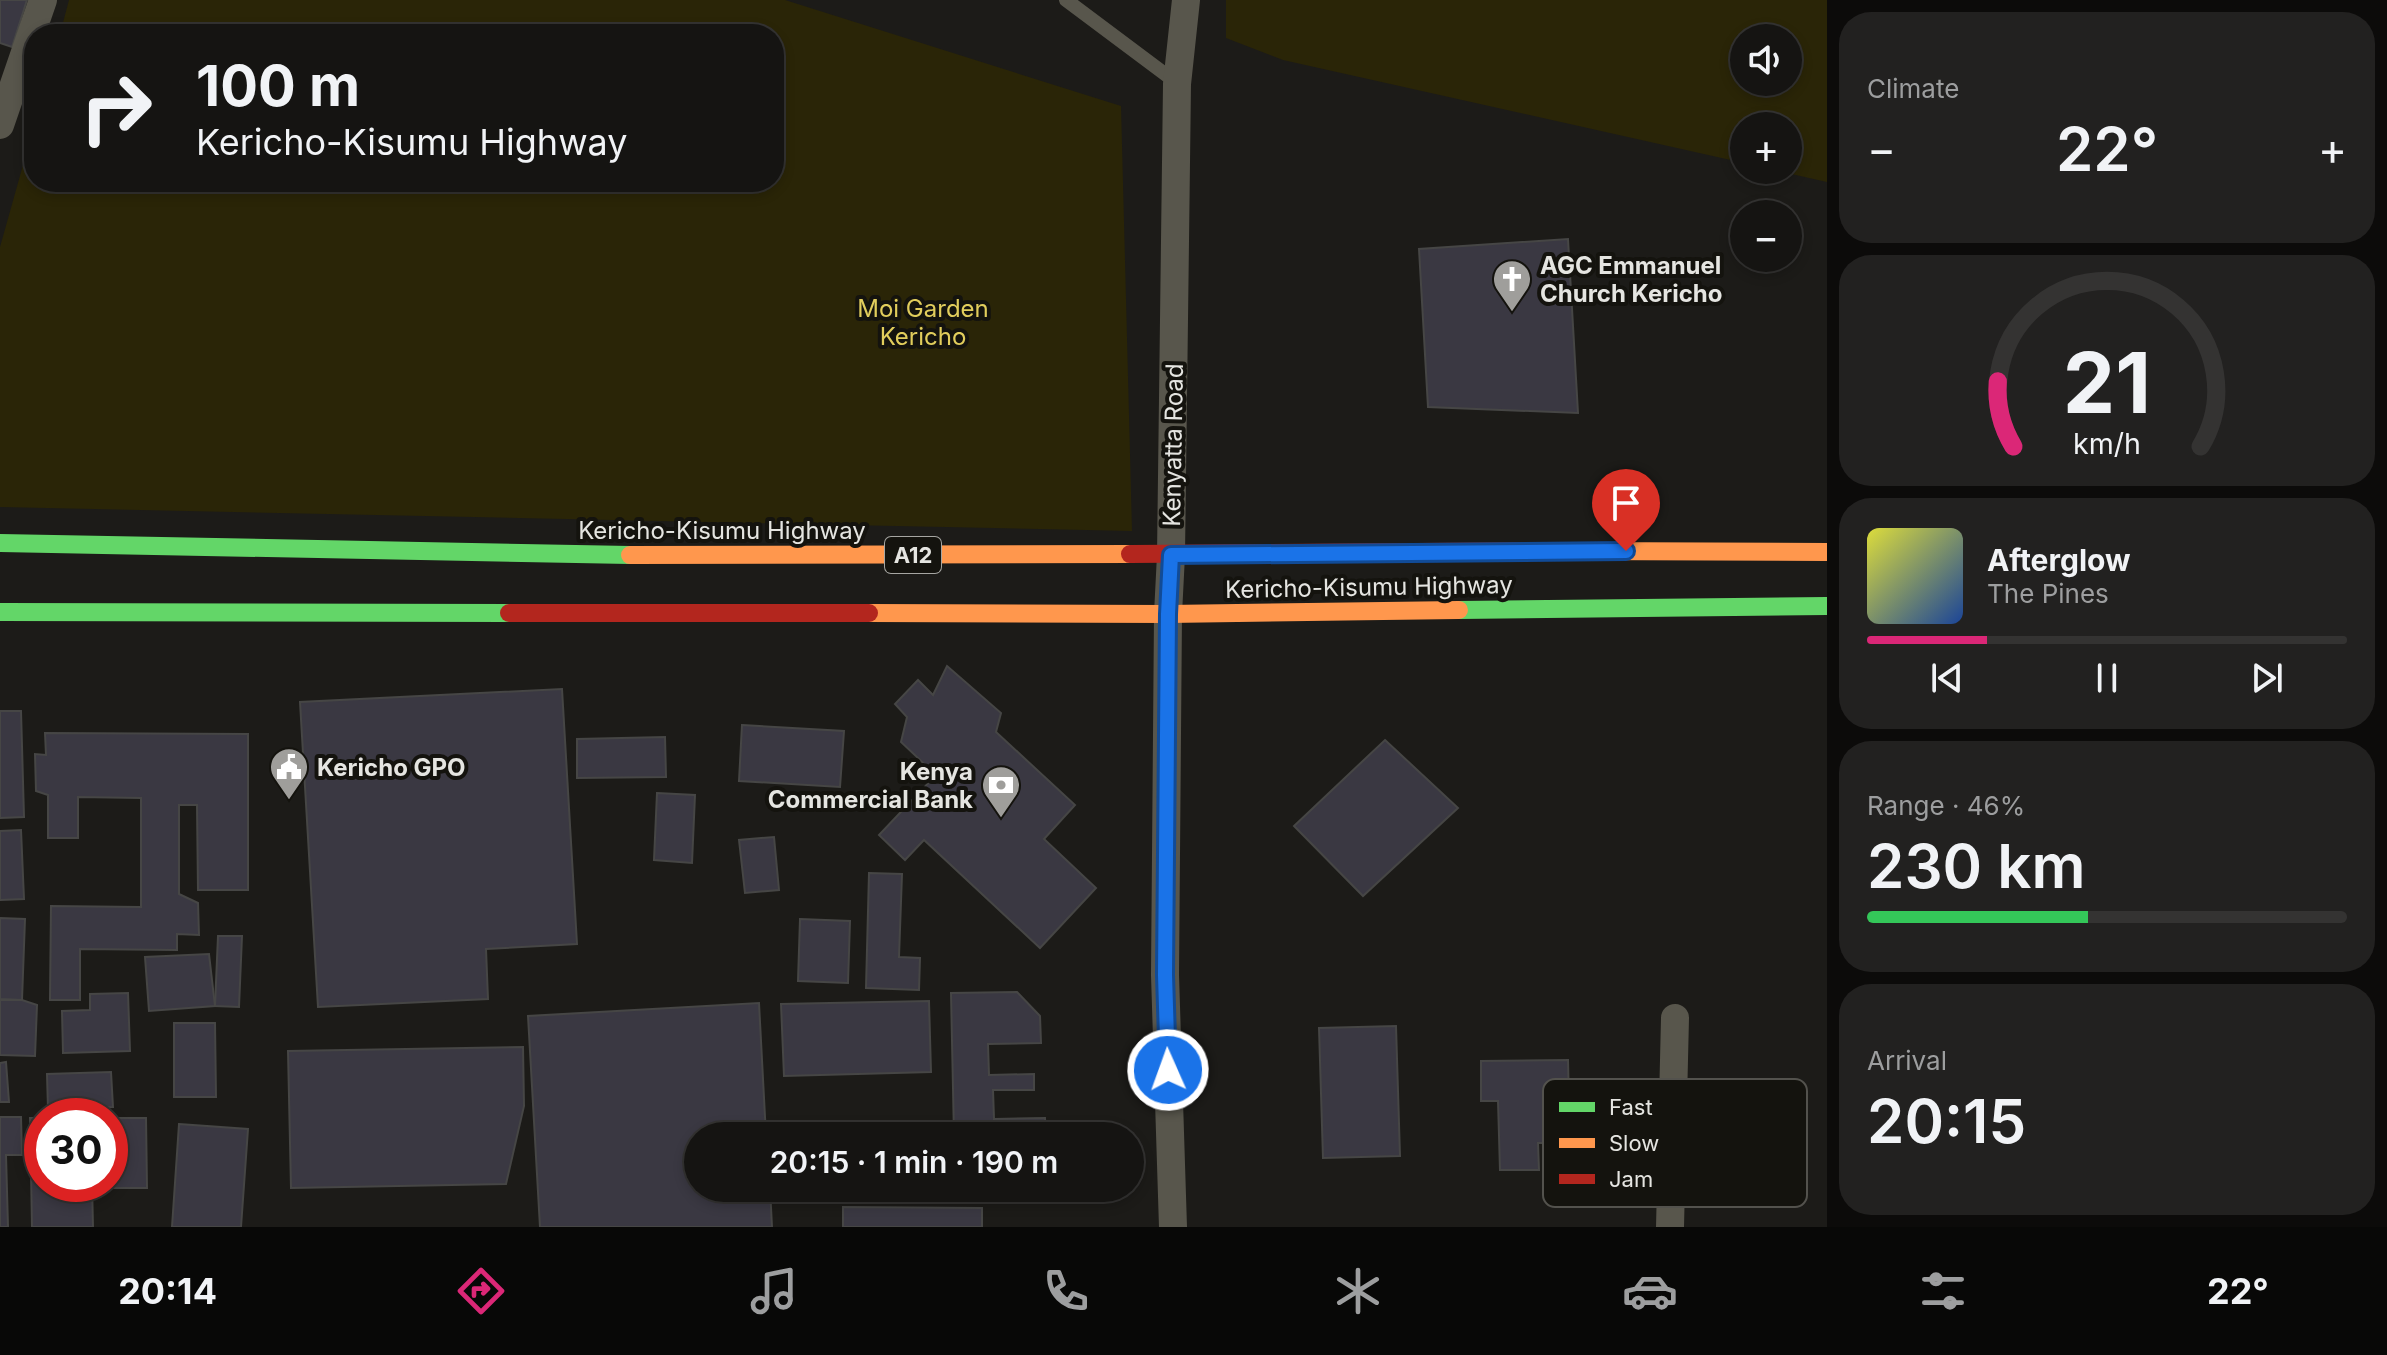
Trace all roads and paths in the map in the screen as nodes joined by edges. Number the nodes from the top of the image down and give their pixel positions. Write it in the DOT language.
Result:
graph roads {
  1 [pos="43,0"];
  2 [pos="1066,0"];
  3 [pos="1186,0"];
  4 [pos="35,24"];
  5 [pos="24,55"];
  6 [pos="1177,84"];
  7 [pos="0,125"];
  8 [pos="0,543"];
  9 [pos="1827,552"];
  10 [pos="1171,555"];
  11 [pos="1827,606"];
  12 [pos="0,612"];
  13 [pos="1168,614"];
  14 [pos="1675,1018"];
  15 [pos="1674,1079"];
  16 [pos="1670,1207"];
  17 [pos="1173,1227"];
  18 [pos="1670,1227"];
  1 -- 4 [label="street"];
  2 -- 6 [label="lane"];
  3 -- 6 [label="street, Kenyatta Road"];
  5 -- 7 [label="street"];
  6 -- 10 [label="street, Kenyatta Road"];
  8 -- 10 [label="highway, Kericho-Kisumu Highway / A12"];
  9 -- 10 [label="highway, Kericho-Kisumu Highway / A12"];
  10 -- 13 [label="street, Kenyatta Road"];
  11 -- 13 [label="highway, Kericho-Kisumu Highway"];
  12 -- 13 [label="highway, Kericho-Kisumu Highway"];
  13 -- 17 [label="street, Kenyatta Road"];
  14 -- 15 [label="street"];
  16 -- 18 [label="street"];
}
